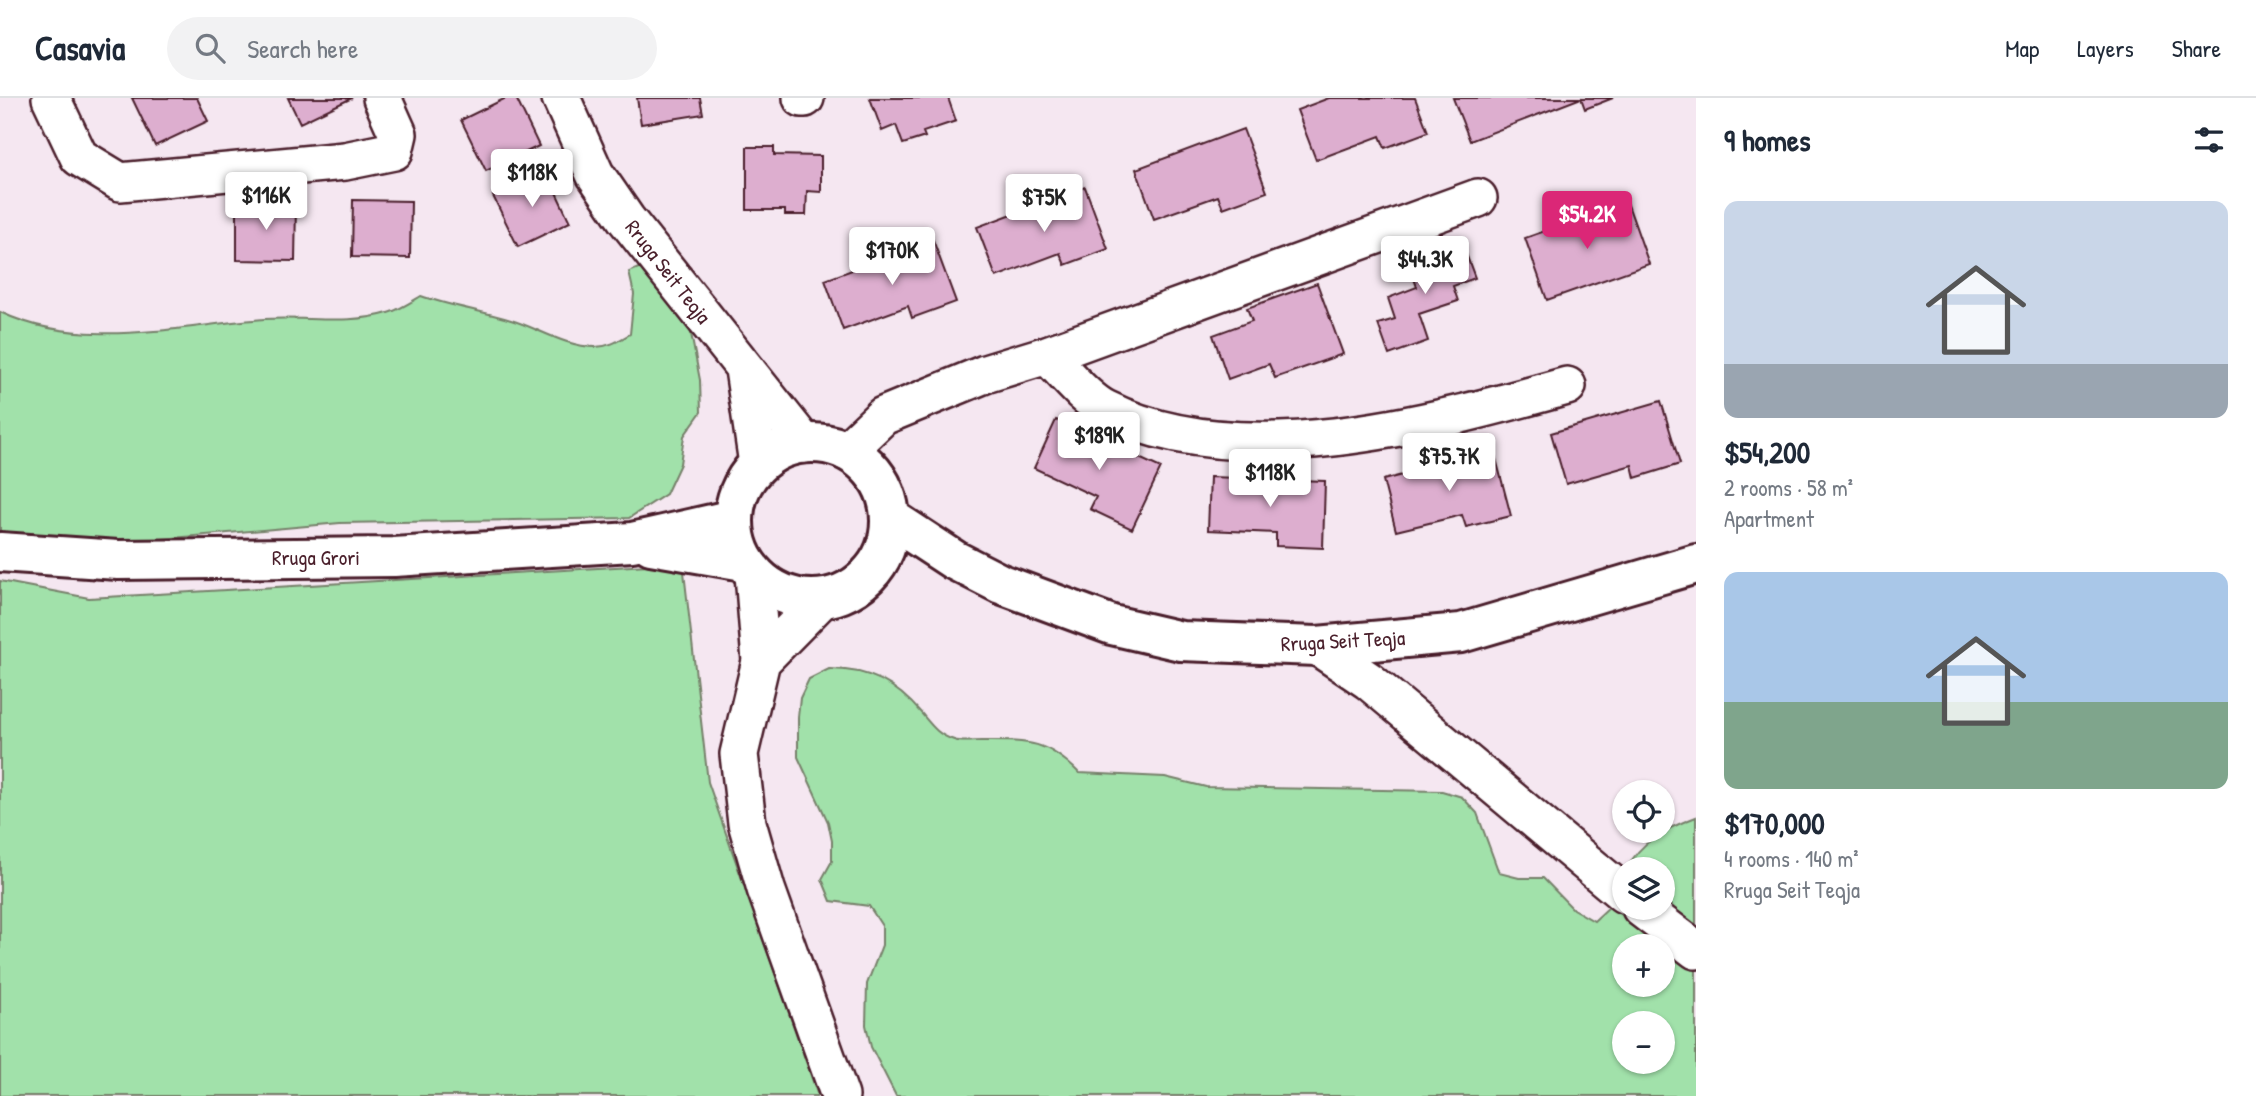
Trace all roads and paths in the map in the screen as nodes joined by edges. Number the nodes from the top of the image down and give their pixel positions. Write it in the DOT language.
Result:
graph roads {
  1 [pos="51,98"];
  2 [pos="382,98"];
  3 [pos="561,98"];
  4 [pos="1478,198"];
  5 [pos="1047,355"];
  6 [pos="744,368"];
  7 [pos="1567,386"];
  8 [pos="805,444"];
  9 [pos="846,451"];
  10 [pos="758,464"];
  11 [pos="734,519"];
  12 [pos="890,519"];
  13 [pos="632,542"];
  14 [pos="0,552"];
  15 [pos="954,560"];
  16 [pos="1696,564"];
  17 [pos="877,566"];
  18 [pos="749,568"];
  19 [pos="822,599"];
  20 [pos="1317,646"];
  21 [pos="761,661"];
  22 [pos="1612,884"];
  23 [pos="1657,920"];
  24 [pos="1696,950"];
  25 [pos="840,1096"];
  1 -- 2 [label="street"];
  3 -- 6 [label="street, Rruga Seit Teqja"];
  4 -- 5 [label="street"];
  5 -- 7 [label="street"];
  5 -- 9 [label="street"];
  6 -- 8 [label="street, Rruga Seit Teqja"];
  6 -- 10 [label="street"];
  8 -- 9 [label="main road"];
  8 -- 10 [label="main road"];
  9 -- 12 [label="main road"];
  10 -- 11 [label="main road"];
  11 -- 13 [label="main road, Rruga Grori"];
  11 -- 18 [label="main road"];
  12 -- 15 [label="main road, Rruga Seit Teqja"];
  12 -- 17 [label="main road"];
  13 -- 14 [label="main road, Rruga Grori"];
  13 -- 18 [label="main road, Rruga Grori"];
  15 -- 17 [label="main road"];
  15 -- 20 [label="main road, Rruga Seit Teqja"];
  16 -- 20 [label="main road, Rruga Seit Teqja"];
  17 -- 19 [label="main road"];
  18 -- 19 [label="main road"];
  18 -- 21 [label="street"];
  19 -- 21 [label="street"];
  20 -- 22 [label="street"];
  21 -- 25 [label="street"];
  23 -- 24 [label="street"];
}
